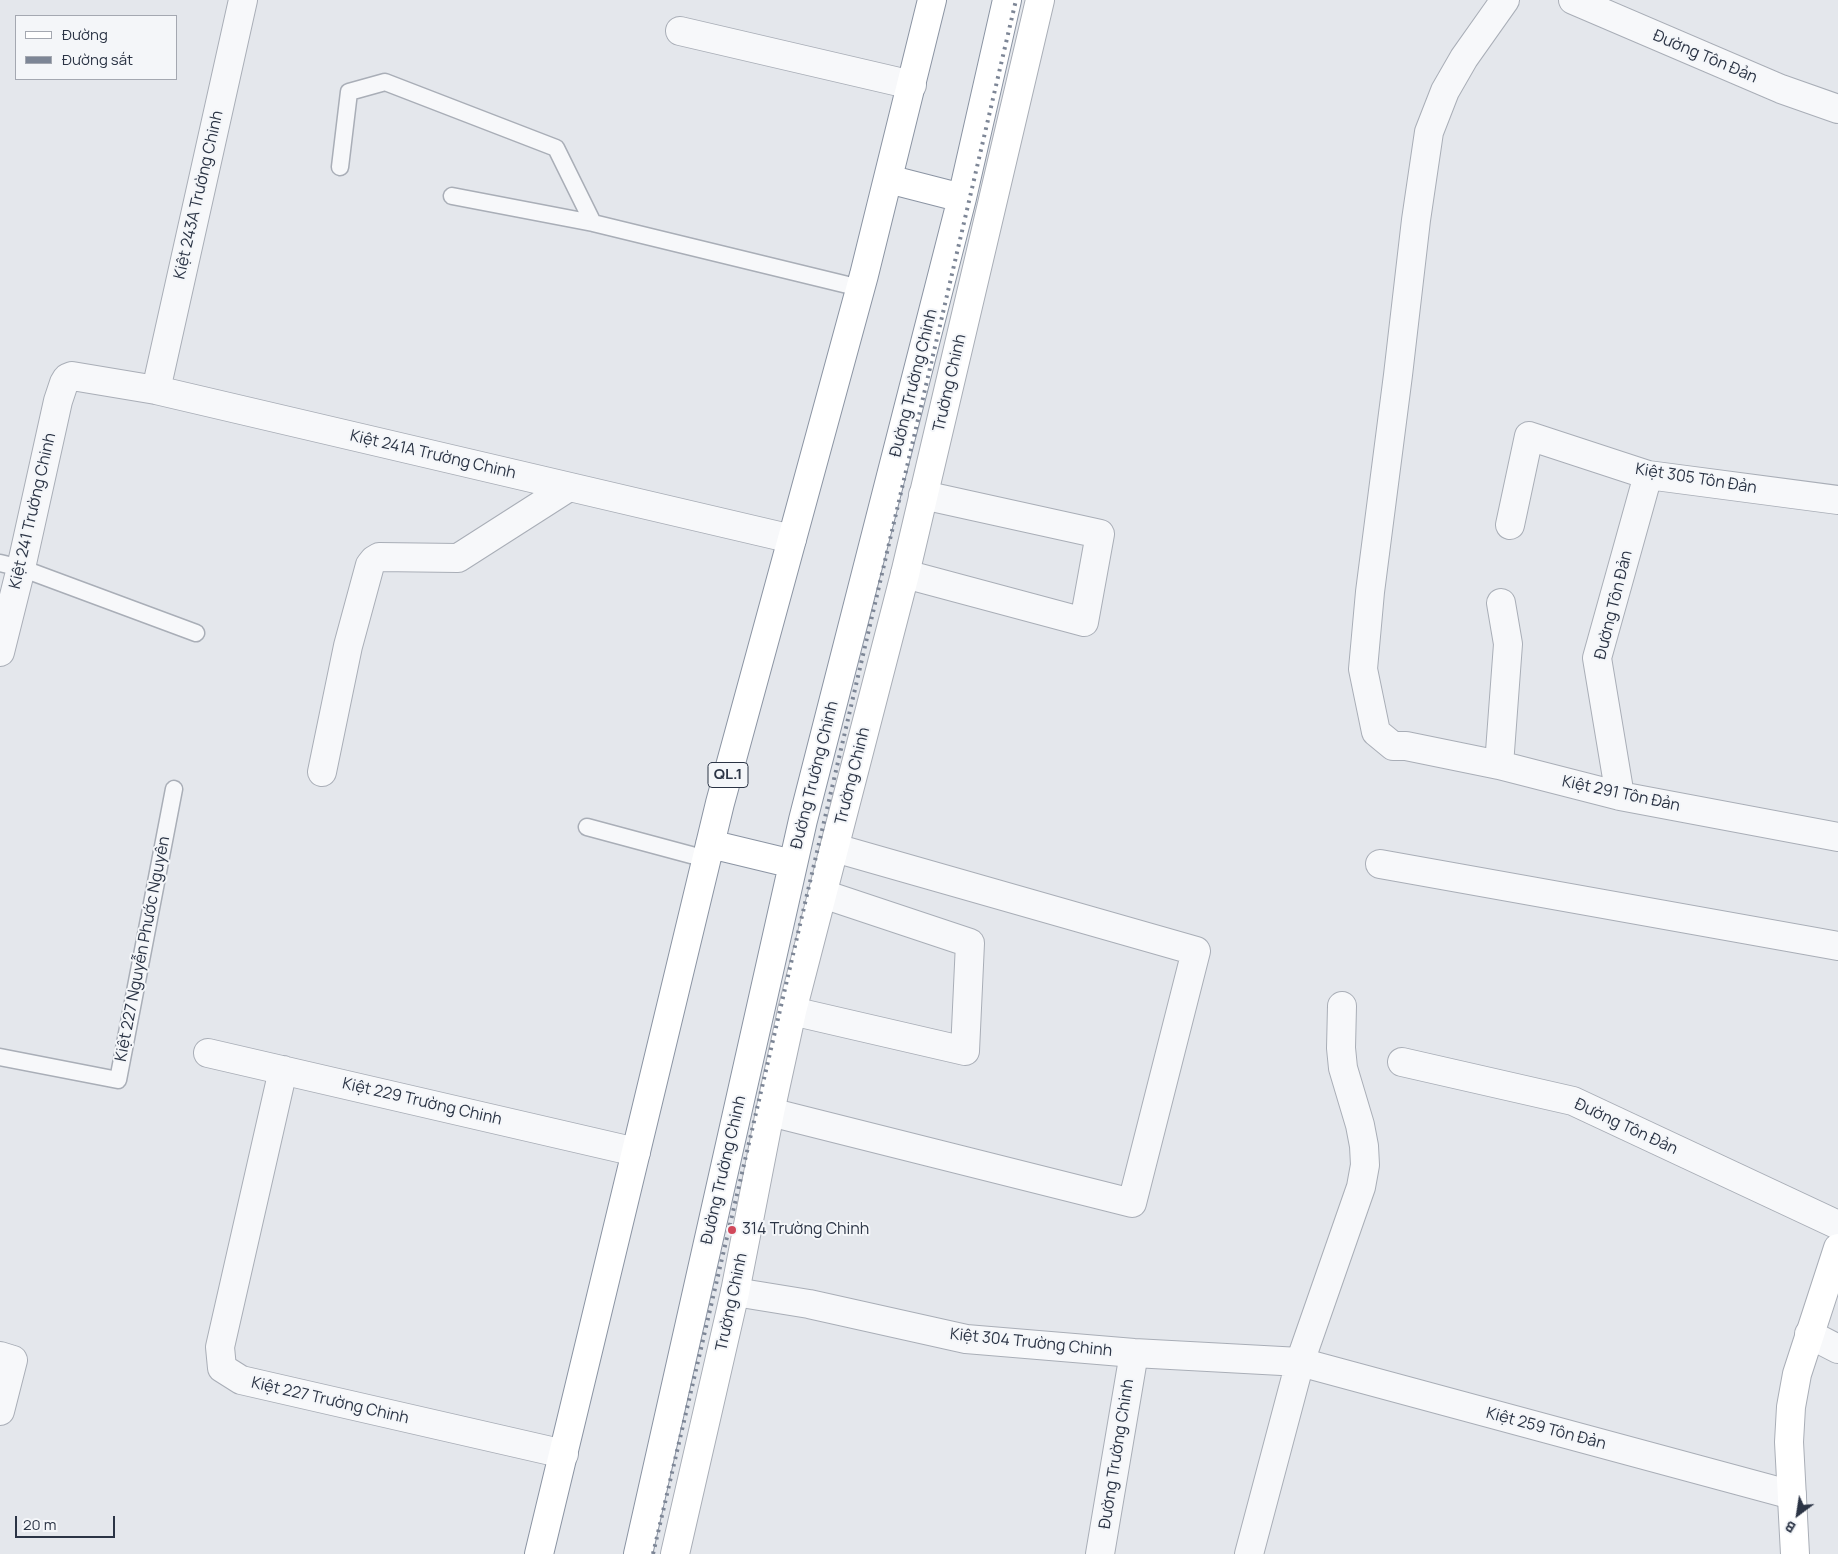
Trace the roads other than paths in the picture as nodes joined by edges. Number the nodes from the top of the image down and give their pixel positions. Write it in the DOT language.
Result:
graph roads {
  1 [pos="243,0"];
  2 [pos="932,0"];
  3 [pos="1007,0"];
  4 [pos="1040,0"];
  5 [pos="1505,0"];
  6 [pos="1572,0"];
  7 [pos="680,31"];
  8 [pos="912,84"];
  9 [pos="1838,110"];
  10 [pos="340,166"];
  11 [pos="888,180"];
  12 [pos="452,196"];
  13 [pos="962,198"];
  14 [pos="593,223"];
  15 [pos="860,288"];
  16 [pos="74,376"];
  17 [pos="156,390"];
  18 [pos="1648,475"];
  19 [pos="569,487"];
  20 [pos="923,495"];
  21 [pos="1838,500"];
  22 [pos="1510,525"];
  23 [pos="792,539"];
  24 [pos="10,566"];
  25 [pos="905,574"];
  26 [pos="1501,603"];
  27 [pos="196,634"];
  28 [pos="0,652"];
  29 [pos="1499,765"];
  30 [pos="322,772"];
  31 [pos="174,789"];
  32 [pos="1620,796"];
  33 [pos="587,827"];
  34 [pos="1838,837"];
  35 [pos="835,848"];
  36 [pos="708,851"];
  37 [pos="793,864"];
  38 [pos="1380,864"];
  39 [pos="823,894"];
  40 [pos="1838,946"];
  41 [pos="1342,1006"];
  42 [pos="792,1011"];
  43 [pos="208,1053"];
  44 [pos="0,1057"];
  45 [pos="1402,1062"];
  46 [pos="283,1070"];
  47 [pos="770,1112"];
  48 [pos="636,1152"];
  49 [pos="1838,1225"];
  50 [pos="1838,1248"];
  51 [pos="735,1292"];
  52 [pos="1809,1334"];
  53 [pos="1838,1349"];
  54 [pos="1134,1353"];
  55 [pos="0,1356"];
  56 [pos="1300,1362"];
  57 [pos="0,1411"];
  58 [pos="564,1454"];
  59 [pos="1792,1495"];
  60 [pos="539,1554"];
  61 [pos="638,1554"];
  62 [pos="675,1554"];
  63 [pos="1100,1554"];
  64 [pos="1249,1554"];
  65 [pos="1795,1554"];
  1 -- 17 [label="street, Kiệt 243A Trường Chinh"];
  2 -- 8 [label="main road, QL.1"];
  3 -- 13 [label="main road, Đường Trường Chinh"];
  4 -- 20 [label="main road, Trường Chinh"];
  5 -- 29 [label="street, Kiệt 291 Tôn Đản"];
  6 -- 9 [label="street, Đường Tôn Đản"];
  7 -- 8 [label="street"];
  8 -- 11 [label="main road, QL.1"];
  10 -- 14 [label="lane"];
  11 -- 13 [label="main road"];
  11 -- 15 [label="main road, QL.1"];
  12 -- 14 [label="lane"];
  13 -- 37 [label="main road, Đường Trường Chinh"];
  14 -- 15 [label="lane"];
  15 -- 23 [label="main road, QL.1"];
  16 -- 17 [label="street, Kiệt 241A Trường Chinh"];
  16 -- 24 [label="street, Kiệt 241 Trường Chinh"];
  17 -- 19 [label="street, Kiệt 241A Trường Chinh"];
  18 -- 21 [label="street, Kiệt 305 Tôn Đản"];
  18 -- 22 [label="street, Kiệt 305 Tôn Đản"];
  18 -- 32 [label="street, Đường Tôn Đản"];
  19 -- 23 [label="street, Kiệt 241A Trường Chinh"];
  19 -- 30 [label="street"];
  20 -- 25 [label="main road, Trường Chinh"];
  20 -- 25 [label="street"];
  23 -- 36 [label="main road, QL.1"];
  24 -- 27 [label="lane"];
  24 -- 28 [label="street, Kiệt 241 Trường Chinh"];
  25 -- 35 [label="main road, Trường Chinh"];
  26 -- 29 [label="street"];
  29 -- 32 [label="street, Kiệt 291 Tôn Đản"];
  31 -- 44 [label="lane, Kiệt 227 Nguyễn Phước Nguyên"];
  32 -- 34 [label="street, Kiệt 291 Tôn Đản"];
  33 -- 36 [label="lane"];
  35 -- 39 [label="main road, Trường Chinh"];
  35 -- 47 [label="street"];
  36 -- 37 [label="main road"];
  36 -- 48 [label="main road, QL.1"];
  37 -- 61 [label="main road, Đường Trường Chinh"];
  38 -- 40 [label="street"];
  39 -- 42 [label="main road, Trường Chinh"];
  39 -- 42 [label="street"];
  41 -- 56 [label="street"];
  42 -- 47 [label="main road, Trường Chinh"];
  43 -- 46 [label="street, Kiệt 229 Trường Chinh"];
  45 -- 49 [label="street, Đường Tôn Đản"];
  46 -- 48 [label="street, Kiệt 229 Trường Chinh"];
  46 -- 58 [label="street, Kiệt 227 Trường Chinh"];
  47 -- 51 [label="main road, Trường Chinh"];
  48 -- 58 [label="main road, QL.1"];
  50 -- 52 [label="main road"];
  51 -- 54 [label="street, Kiệt 304 Trường Chinh"];
  51 -- 62 [label="main road, Trường Chinh"];
  52 -- 53 [label="street"];
  52 -- 59 [label="main road"];
  54 -- 56 [label="street, Kiệt 304 Trường Chinh"];
  54 -- 63 [label="street, Đường Trường Chinh"];
  55 -- 57 [label="street"];
  56 -- 59 [label="street, Kiệt 259 Tôn Đản"];
  56 -- 64 [label="street"];
  58 -- 60 [label="main road, QL.1"];
  59 -- 65 [label="main road"];
}
